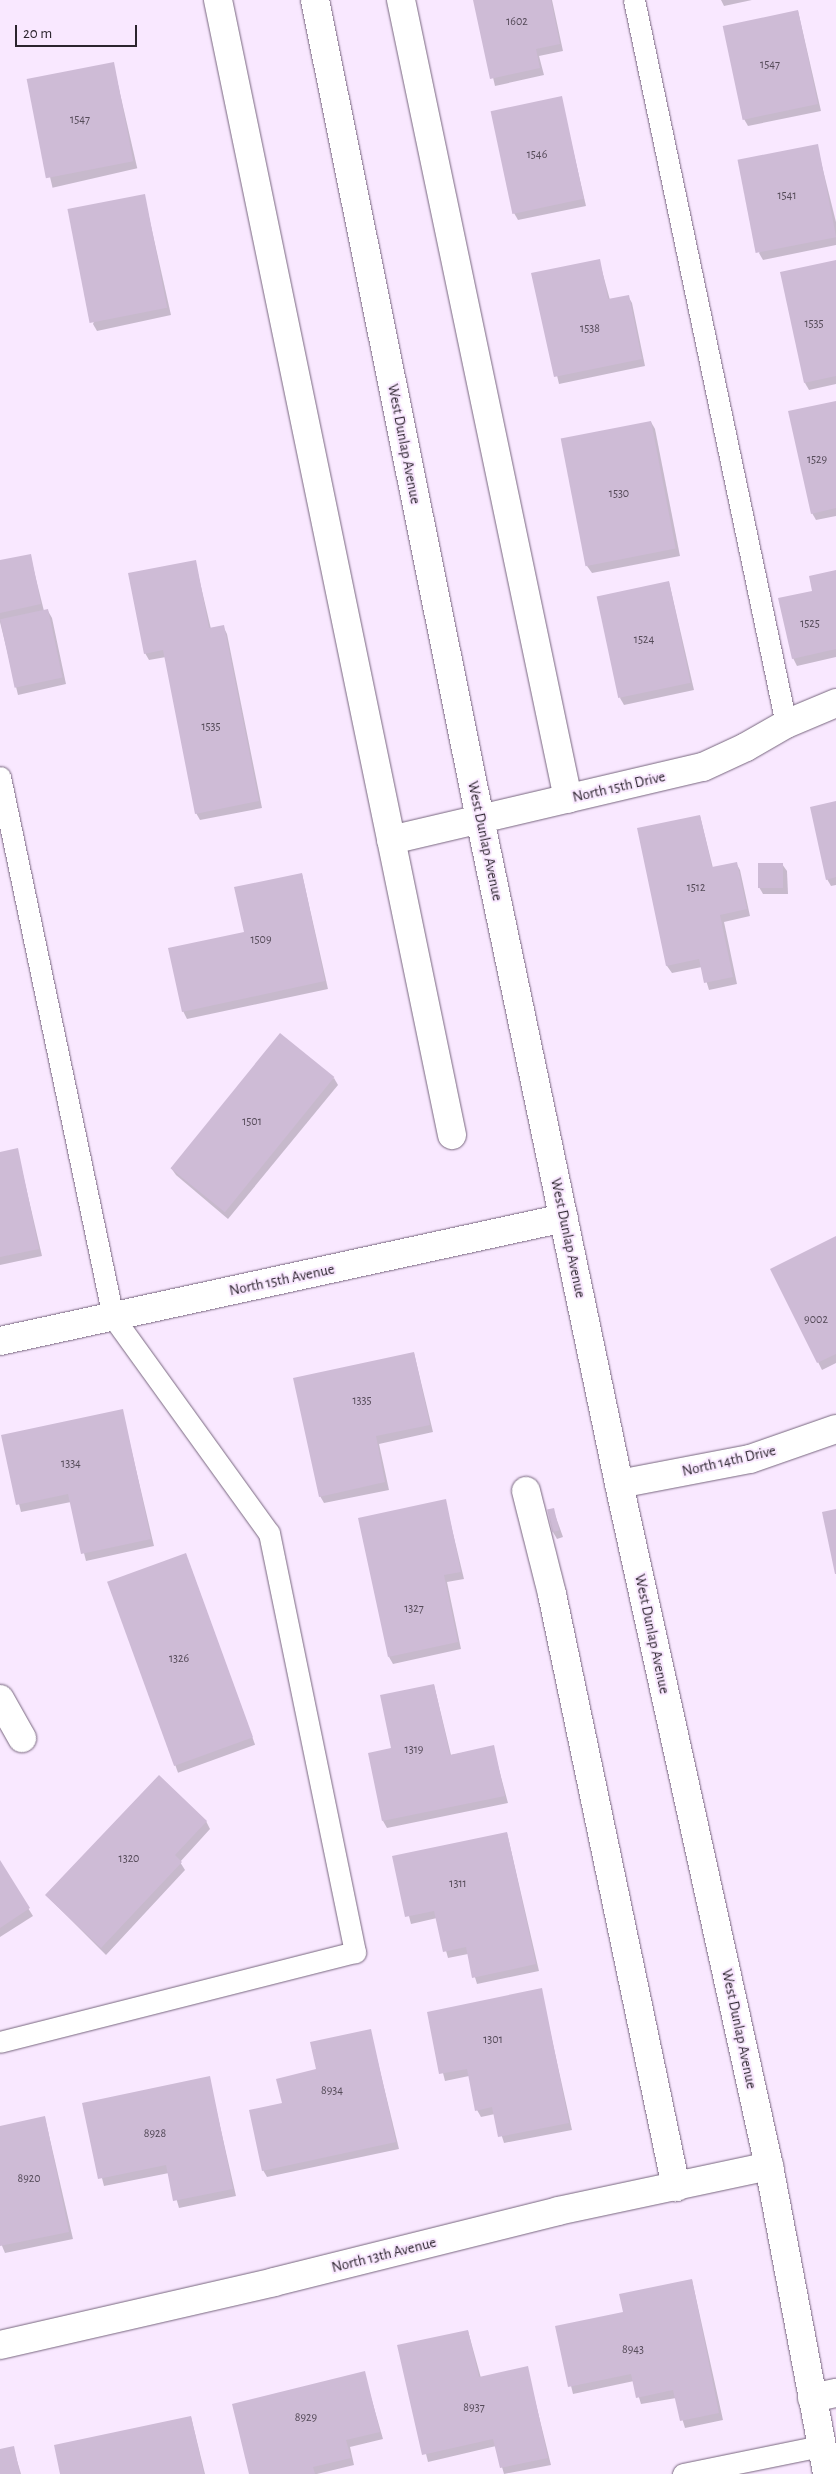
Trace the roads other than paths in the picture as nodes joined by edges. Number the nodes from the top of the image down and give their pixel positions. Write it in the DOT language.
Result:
graph roads {
  1 [pos="218,0"];
  2 [pos="315,0"];
  3 [pos="401,0"];
  4 [pos="634,0"];
  5 [pos="836,703"];
  6 [pos="786,724"];
  7 [pos="0,777"];
  8 [pos="568,798"];
  9 [pos="480,819"];
  10 [pos="390,840"];
  11 [pos="452,1135"];
  12 [pos="564,1218"];
  13 [pos="112,1317"];
  14 [pos="0,1341"];
  15 [pos="836,1429"];
  16 [pos="619,1484"];
  17 [pos="526,1491"];
  18 [pos="0,1699"];
  19 [pos="22,1738"];
  20 [pos="0,2042"];
  21 [pos="769,2166"];
  22 [pos="676,2187"];
  23 [pos="0,2345"];
  24 [pos="824,2396"];
  25 [pos="821,2446"];
  26 [pos="683,2474"];
  27 [pos="827,2474"];
  1 -- 10 [label="street"];
  2 -- 9 [label="street, West Dunlap Avenue"];
  3 -- 8 [label="street"];
  4 -- 6 [label="lane"];
  5 -- 6 [label="street, North 15th Drive"];
  6 -- 8 [label="street, North 15th Drive"];
  7 -- 13 [label="lane"];
  8 -- 9 [label="street, North 15th Drive"];
  9 -- 10 [label="street, North 15th Drive"];
  9 -- 12 [label="street, West Dunlap Avenue"];
  10 -- 11 [label="street"];
  12 -- 13 [label="street, North 15th Avenue"];
  12 -- 16 [label="street, West Dunlap Avenue"];
  13 -- 14 [label="street, North 15th Avenue"];
  13 -- 20 [label="lane"];
  15 -- 16 [label="street, North 14th Drive"];
  16 -- 21 [label="street, West Dunlap Avenue"];
  17 -- 22 [label="street"];
  18 -- 19 [label="street"];
  21 -- 22 [label="street, North 13th Avenue"];
  21 -- 24 [label="street, West Dunlap Avenue"];
  22 -- 23 [label="street, North 13th Avenue"];
  24 -- 25 [label="street, West Dunlap Avenue"];
  25 -- 26 [label="lane"];
  25 -- 27 [label="street, West Dunlap Avenue"];
}
